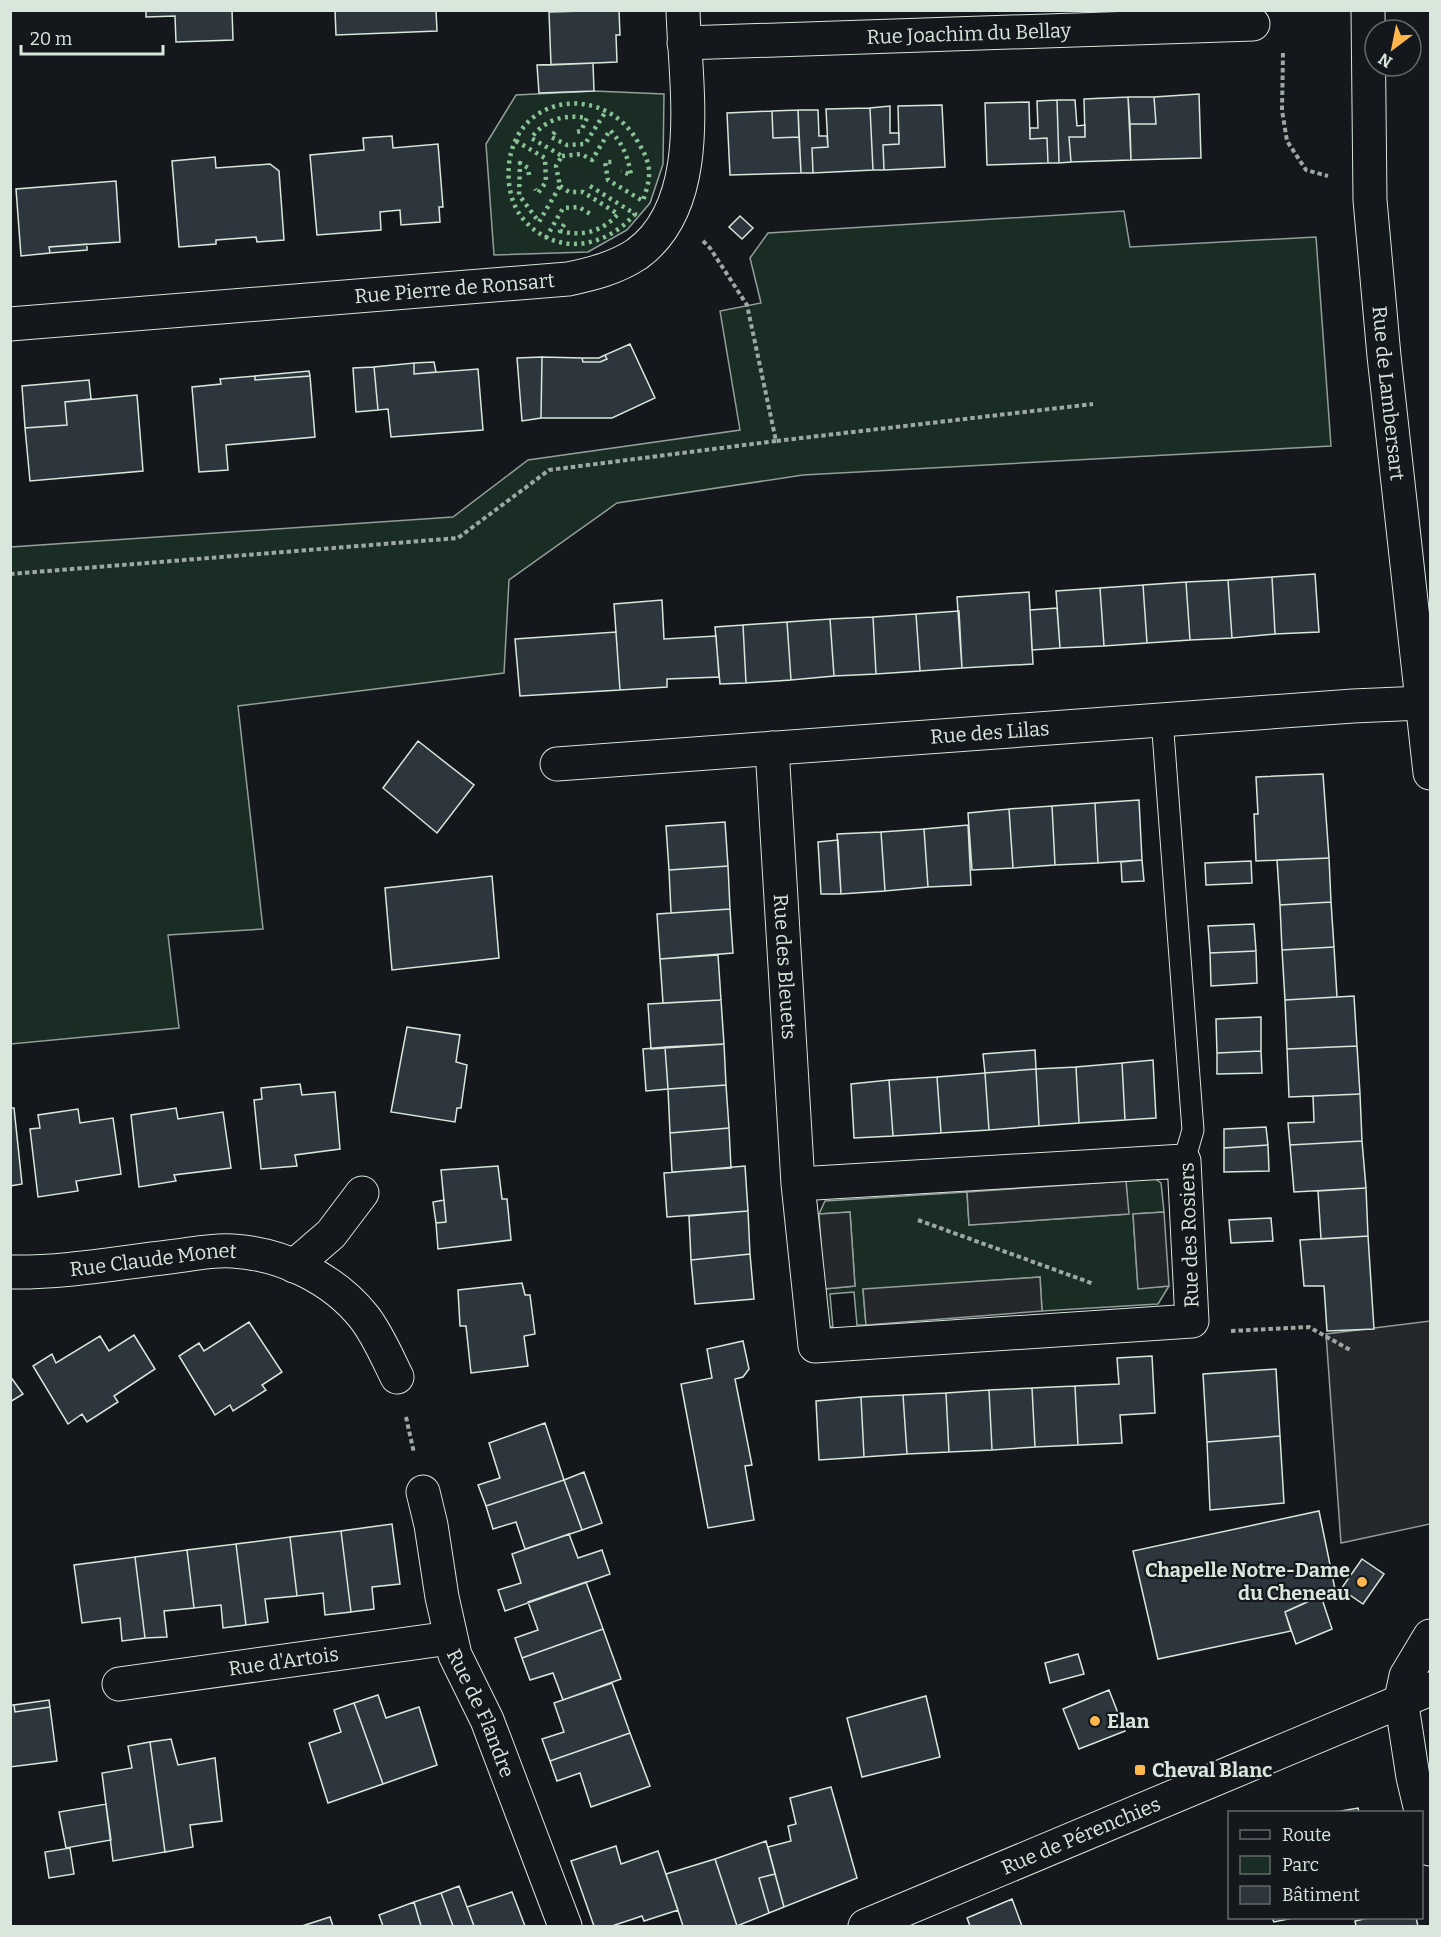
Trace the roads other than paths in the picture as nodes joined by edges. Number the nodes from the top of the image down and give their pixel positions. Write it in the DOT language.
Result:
graph roads {
  1 [pos="682,10"];
  2 [pos="1368,12"];
  3 [pos="1253,24"];
  4 [pos="684,43"];
  5 [pos="10,324"];
  6 [pos="1422,703"];
  7 [pos="1162,719"];
  8 [pos="772,748"];
  9 [pos="557,764"];
  10 [pos="1431,773"];
  11 [pos="1184,1161"];
  12 [pos="798,1184"];
  13 [pos="362,1193"];
  14 [pos="294,1266"];
  15 [pos="10,1272"];
  16 [pos="397,1377"];
  17 [pos="423,1492"];
  18 [pos="1431,1636"];
  19 [pos="450,1638"];
  20 [pos="119,1684"];
  21 [pos="1416,1694"];
  22 [pos="1422,1811"];
  23 [pos="1423,1816"];
  24 [pos="1431,1848"];
  25 [pos="565,1926"];
  26 [pos="865,1926"];
  1 -- 4 [label="street, Rue Pierre de Ronsart"];
  2 -- 6 [label="street, Rue de Lambersart"];
  3 -- 4 [label="street, Rue Joachim du Bellay"];
  4 -- 5 [label="street, Rue Pierre de Ronsart"];
  6 -- 7 [label="street, Rue des Lilas"];
  6 -- 10 [label="street, Rue de Lambersart"];
  7 -- 8 [label="street, Rue des Lilas"];
  7 -- 11 [label="lane, Rue des Rosiers"];
  8 -- 9 [label="street, Rue des Lilas"];
  8 -- 12 [label="street, Rue des Bleuets"];
  11 -- 12 [label="street"];
  11 -- 12 [label="street, Rue des Rosiers"];
  13 -- 14 [label="street"];
  14 -- 15 [label="street, Rue Claude Monet"];
  14 -- 16 [label="street, Rue Claude Monet"];
  17 -- 19 [label="street, Rue de Flandre"];
  18 -- 21 [label="street"];
  19 -- 20 [label="street, Rue d'Artois"];
  19 -- 25 [label="street, Rue de Flandre"];
  21 -- 22 [label="street"];
  21 -- 26 [label="street, Rue de Pérenchies"];
  23 -- 24 [label="street"];
}
